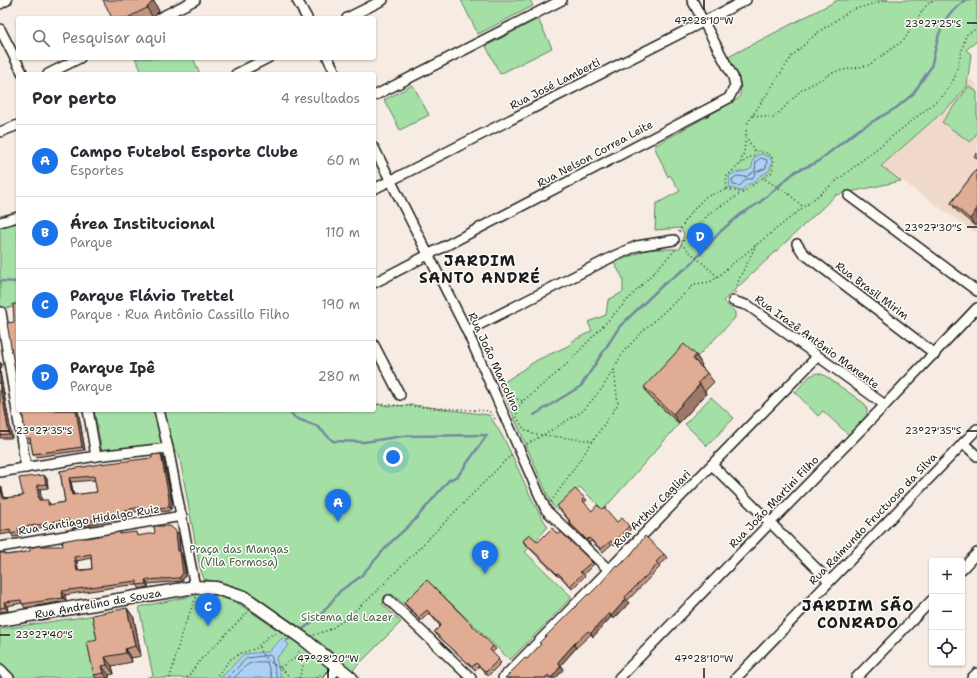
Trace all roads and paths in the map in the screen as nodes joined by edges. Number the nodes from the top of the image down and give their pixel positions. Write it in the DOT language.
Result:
graph roads {
  1 [pos="8,0"];
  2 [pos="194,0"];
  3 [pos="297,0"];
  4 [pos="383,0"];
  5 [pos="562,0"];
  6 [pos="692,0"];
  7 [pos="746,0"];
  8 [pos="887,0"];
  9 [pos="933,0"];
  10 [pos="0,4"];
  11 [pos="163,16"];
  12 [pos="306,16"];
  13 [pos="351,16"];
  14 [pos="703,22"];
  15 [pos="977,28"];
  16 [pos="0,29"];
  17 [pos="76,60"];
  18 [pos="264,60"];
  19 [pos="329,60"];
  20 [pos="21,72"];
  21 [pos="52,72"];
  22 [pos="240,72"];
  23 [pos="335,72"];
  24 [pos="376,95"];
  25 [pos="753,115"];
  26 [pos="16,126"];
  27 [pos="0,132"];
  28 [pos="746,134"];
  29 [pos="376,152"];
  30 [pos="757,152"];
  31 [pos="740,164"];
  32 [pos="764,179"];
  33 [pos="391,180"];
  34 [pos="376,188"];
  35 [pos="727,189"];
  36 [pos="742,193"];
  37 [pos="849,196"];
  38 [pos="803,208"];
  39 [pos="16,218"];
  40 [pos="0,222"];
  41 [pos="757,244"];
  42 [pos="797,244"];
  43 [pos="674,245"];
  44 [pos="430,255"];
  45 [pos="718,278"];
  46 [pos="376,282"];
  47 [pos="977,291"];
  48 [pos="733,300"];
  49 [pos="977,308"];
  50 [pos="1,312"];
  51 [pos="467,331"];
  52 [pos="376,349"];
  53 [pos="935,354"];
  54 [pos="817,357"];
  55 [pos="614,368"];
  56 [pos="495,391"];
  57 [pos="400,395"];
  58 [pos="523,401"];
  59 [pos="376,404"];
  60 [pos="16,406"];
  61 [pos="885,406"];
  62 [pos="17,412"];
  63 [pos="88,412"];
  64 [pos="159,412"];
  65 [pos="497,421"];
  66 [pos="977,429"];
  67 [pos="543,435"];
  68 [pos="592,441"];
  69 [pos="963,443"];
  70 [pos="168,448"];
  71 [pos="520,448"];
  72 [pos="96,456"];
  73 [pos="977,456"];
  74 [pos="712,465"];
  75 [pos="26,468"];
  76 [pos="0,472"];
  77 [pos="546,510"];
  78 [pos="182,516"];
  79 [pos="771,522"];
  80 [pos="0,547"];
  81 [pos="977,553"];
  82 [pos="965,566"];
  83 [pos="609,570"];
  84 [pos="829,581"];
  85 [pos="197,590"];
  86 [pos="389,600"];
  87 [pos="929,603"];
  88 [pos="252,609"];
  89 [pos="0,620"];
  90 [pos="287,628"];
  91 [pos="301,645"];
  92 [pos="259,646"];
  93 [pos="280,667"];
  94 [pos="339,667"];
  95 [pos="0,669"];
  96 [pos="977,673"];
  97 [pos="9,678"];
  98 [pos="170,678"];
  99 [pos="187,678"];
  100 [pos="215,678"];
  101 [pos="290,678"];
  102 [pos="299,678"];
  103 [pos="329,678"];
  104 [pos="351,678"];
  105 [pos="471,678"];
  106 [pos="503,678"];
  107 [pos="619,678"];
  108 [pos="736,678"];
  109 [pos="856,678"];
  110 [pos="972,678"];
  1 -- 10 [label="street"];
  2 -- 11 [label="street"];
  3 -- 12 [label="street"];
  4 -- 13 [label="street"];
  5 -- 24 [label="street"];
  6 -- 14 [label="street, Rua Nelson Correa Leite"];
  7 -- 14 [label="street, Rua José Lamberti"];
  8 -- 25 [label="path"];
  9 -- 25 [label="path"];
  14 -- 33 [label="street, Rua José Lamberti"];
  14 -- 44 [label="street, Rua Nelson Correa Leite"];
  15 -- 38 [label="path"];
  16 -- 20 [label="street"];
  17 -- 21 [label="street"];
  18 -- 22 [label="street"];
  19 -- 23 [label="street"];
  25 -- 28 [label="path"];
  26 -- 27 [label="street"];
  28 -- 30 [label="path"];
  28 -- 31 [label="path"];
  29 -- 33 [label="street, Rua João Marcolino"];
  30 -- 31 [label="path"];
  30 -- 32 [label="path"];
  31 -- 35 [label="path"];
  32 -- 36 [label="path"];
  32 -- 38 [label="path"];
  33 -- 34 [label="street, Rua José Lamberti"];
  33 -- 44 [label="street, Rua João Marcolino"];
  35 -- 36 [label="path"];
  35 -- 43 [label="path"];
  36 -- 45 [label="path"];
  37 -- 47 [label="street"];
  38 -- 41 [label="path"];
  39 -- 40 [label="street"];
  41 -- 45 [label="path"];
  41 -- 48 [label="path"];
  42 -- 53 [label="street, Rua Brasil Mirim"];
  43 -- 51 [label="street"];
  43 -- 58 [label="path"];
  44 -- 46 [label="street, Rua Nelson Correa Leite"];
  44 -- 51 [label="street, Rua João Marcolino"];
  45 -- 55 [label="path"];
  48 -- 54 [label="street, Rua Irazê Antônio Manente"];
  49 -- 53 [label="street, Rua João Martini Filho"];
  50 -- 60 [label="street"];
  51 -- 56 [label="street, Rua João Marcolino"];
  52 -- 57 [label="street"];
  53 -- 61 [label="street, Rua João Martini Filho"];
  54 -- 61 [label="street, Rua Irazê Antônio Manente"];
  54 -- 74 [label="street, Rua Arthur Cagliari"];
  55 -- 67 [label="path"];
  55 -- 68 [label="path"];
  56 -- 58 [label="path"];
  56 -- 71 [label="street, Rua João Marcolino"];
  58 -- 67 [label="path"];
  59 -- 65 [label="path"];
  61 -- 79 [label="street, Rua João Martini Filho"];
  62 -- 75 [label="street"];
  63 -- 72 [label="street"];
  64 -- 70 [label="street"];
  66 -- 69 [label="street, Rua Raimundo Fructuoso da Silva"];
  67 -- 68 [label="path"];
  67 -- 71 [label="path"];
  68 -- 77 [label="path"];
  69 -- 73 [label="street"];
  69 -- 84 [label="street, Rua Raimundo Fructuoso da Silva"];
  70 -- 72 [label="street"];
  70 -- 78 [label="street"];
  71 -- 77 [label="street, Rua João Marcolino"];
  71 -- 91 [label="path"];
  72 -- 75 [label="street"];
  74 -- 79 [label="street"];
  74 -- 83 [label="street, Rua Arthur Cagliari"];
  75 -- 76 [label="street"];
  77 -- 83 [label="street, Rua João Marcolino"];
  78 -- 80 [label="street, Rua Santiago Hidalgo Ruiz"];
  78 -- 85 [label="street"];
  79 -- 84 [label="street"];
  79 -- 107 [label="street, Rua João Martini Filho"];
  81 -- 82 [label="street"];
  83 -- 106 [label="street, Rua Arthur Cagliari"];
  84 -- 108 [label="street, Rua Raimundo Fructuoso da Silva"];
  85 -- 89 [label="street, Rua Andrelino de Souza"];
  85 -- 90 [label="street, Rua Andrelino de Souza"];
  85 -- 98 [label="path"];
  86 -- 105 [label="street"];
  87 -- 109 [label="street"];
  88 -- 99 [label="path"];
  90 -- 91 [label="street"];
  90 -- 92 [label="path"];
  91 -- 93 [label="path"];
  91 -- 94 [label="street"];
  91 -- 102 [label="path"];
  92 -- 93 [label="path"];
  92 -- 100 [label="path"];
  93 -- 101 [label="path"];
  94 -- 103 [label="street"];
  94 -- 104 [label="street"];
  95 -- 97 [label="street"];
  96 -- 110 [label="street"];
}
